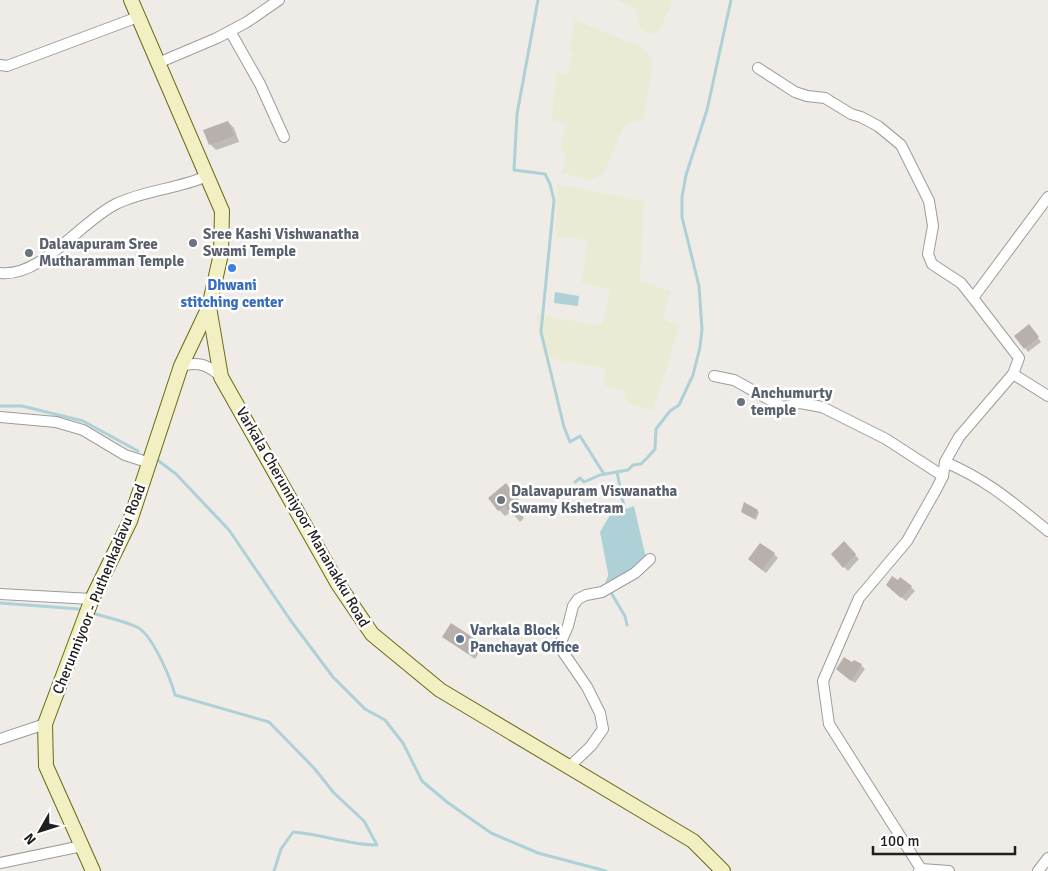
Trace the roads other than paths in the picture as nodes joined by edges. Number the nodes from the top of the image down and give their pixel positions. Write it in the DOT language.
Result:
graph roads {
  1 [pos="130,0"];
  2 [pos="279,0"];
  3 [pos="138,17"];
  4 [pos="230,31"];
  5 [pos="158,62"];
  6 [pos="0,65"];
  7 [pos="758,68"];
  8 [pos="284,137"];
  9 [pos="207,176"];
  10 [pos="1048,197"];
  11 [pos="0,273"];
  12 [pos="973,298"];
  13 [pos="208,307"];
  14 [pos="182,366"];
  15 [pos="1013,374"];
  16 [pos="714,376"];
  17 [pos="221,377"];
  18 [pos="1048,396"];
  19 [pos="0,417"];
  20 [pos="945,462"];
  21 [pos="150,463"];
  22 [pos="943,476"];
  23 [pos="1048,531"];
  24 [pos="650,560"];
  25 [pos="0,594"];
  26 [pos="92,599"];
  27 [pos="45,724"];
  28 [pos="0,739"];
  29 [pos="569,767"];
  30 [pos="82,846"];
  31 [pos="1048,858"];
  32 [pos="0,863"];
  33 [pos="920,870"];
  34 [pos="93,871"];
  35 [pos="723,871"];
  36 [pos="949,871"];
  37 [pos="1038,871"];
  1 -- 3 [label="main road, Varkala Cherunniyoor Mananakku Road"];
  2 -- 4 [label="street"];
  3 -- 5 [label="main road, Varkala Cherunniyoor Mananakku Road"];
  3 -- 6 [label="street"];
  4 -- 5 [label="street"];
  4 -- 8 [label="street"];
  5 -- 9 [label="main road, Varkala Cherunniyoor Mananakku Road"];
  7 -- 12 [label="street"];
  9 -- 11 [label="street"];
  9 -- 13 [label="main road, Varkala Cherunniyoor Mananakku Road"];
  10 -- 12 [label="street"];
  12 -- 15 [label="street"];
  13 -- 14 [label="main road, Cherunniyoor - Puthenkadavu Road"];
  13 -- 17 [label="main road, Varkala Cherunniyoor Mananakku Road"];
  14 -- 17 [label="street"];
  14 -- 21 [label="main road, Cherunniyoor - Puthenkadavu Road"];
  15 -- 18 [label="street"];
  15 -- 20 [label="street"];
  16 -- 22 [label="street"];
  17 -- 29 [label="main road, Varkala Cherunniyoor Mananakku Road"];
  19 -- 21 [label="street"];
  20 -- 22 [label="street"];
  20 -- 23 [label="street"];
  21 -- 26 [label="main road, Cherunniyoor - Puthenkadavu Road"];
  22 -- 33 [label="street"];
  24 -- 29 [label="street"];
  25 -- 26 [label="street"];
  26 -- 27 [label="main road, Cherunniyoor - Puthenkadavu Road"];
  27 -- 28 [label="street"];
  27 -- 30 [label="main road, Cherunniyoor - Puthenkadavu Road"];
  29 -- 35 [label="main road, Varkala Cherunniyoor Mananakku Road"];
  30 -- 32 [label="street"];
  30 -- 34 [label="main road, Cherunniyoor - Puthenkadavu Road"];
  31 -- 37 [label="street"];
  33 -- 36 [label="street"];
}
